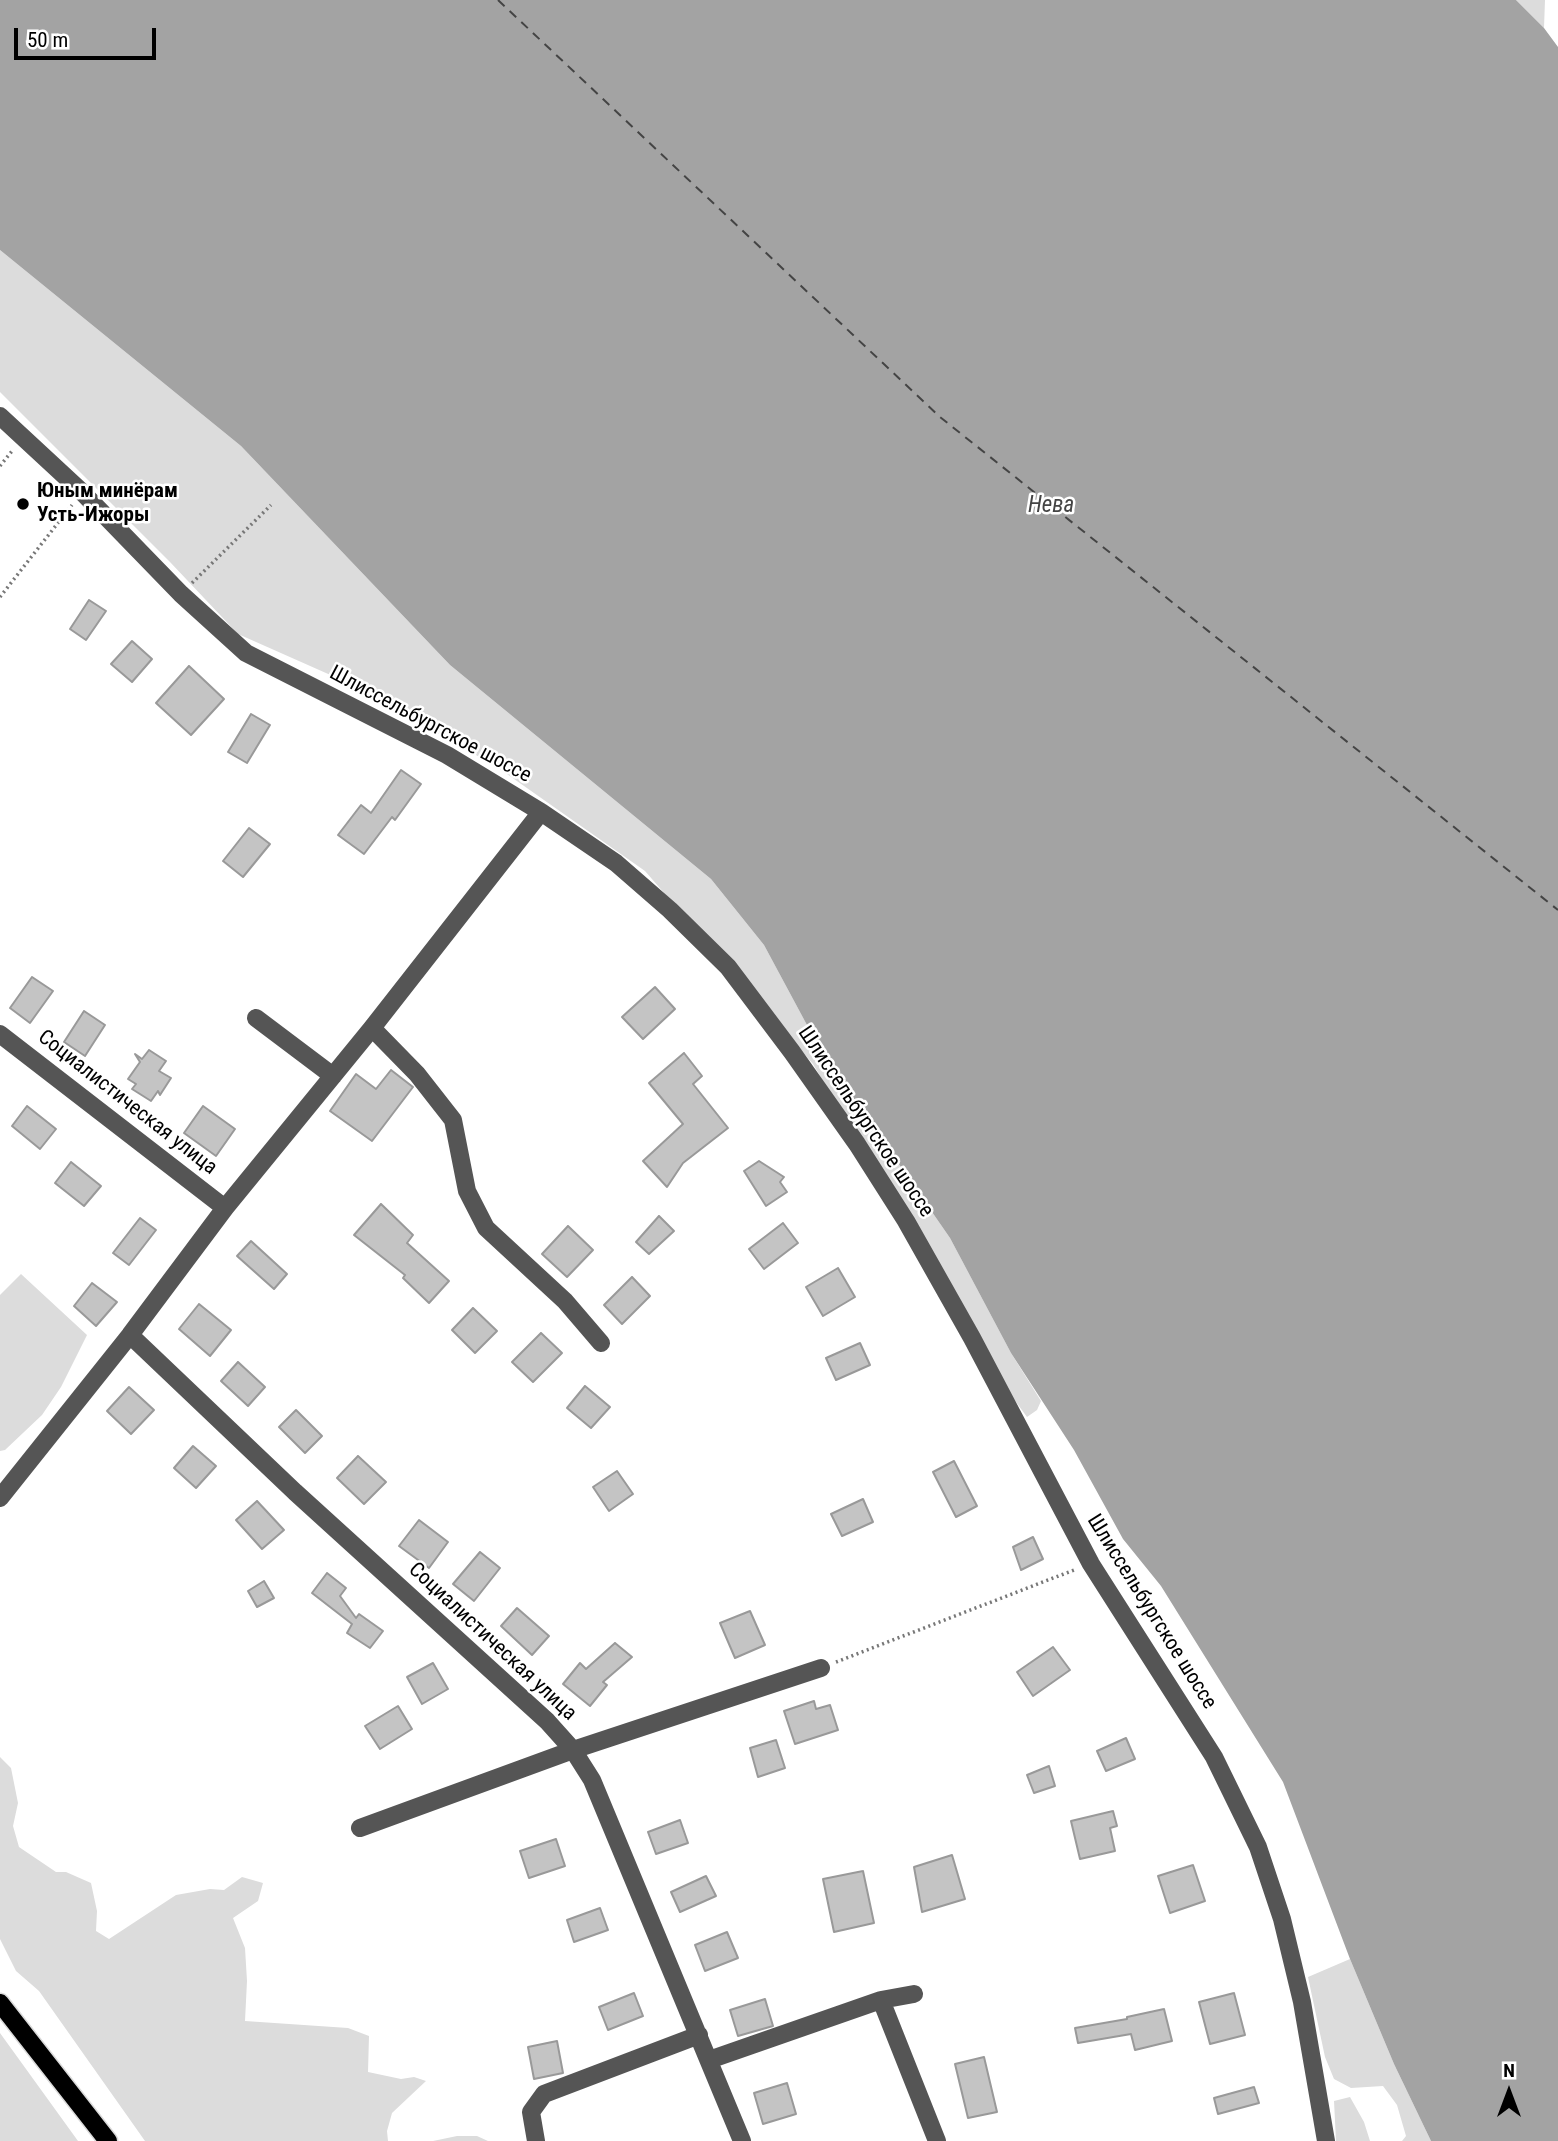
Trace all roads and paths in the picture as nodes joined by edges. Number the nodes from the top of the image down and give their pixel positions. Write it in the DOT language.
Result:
graph roads {
  1 [pos="0,416"];
  2 [pos="82,492"];
  3 [pos="271,505"];
  4 [pos="181,594"];
  5 [pos="0,597"];
  6 [pos="541,812"];
  7 [pos="256,1017"];
  8 [pos="372,1028"];
  9 [pos="0,1034"];
  10 [pos="333,1076"];
  11 [pos="225,1209"];
  12 [pos="130,1335"];
  13 [pos="601,1343"];
  14 [pos="0,1498"];
  15 [pos="1091,1564"];
  16 [pos="821,1668"];
  17 [pos="573,1750"];
  18 [pos="360,1828"];
  19 [pos="914,1994"];
  20 [pos="881,2000"];
  21 [pos="0,2003"];
  22 [pos="699,2035"];
  23 [pos="709,2060"];
  24 [pos="108,2141"];
  25 [pos="536,2141"];
  26 [pos="742,2141"];
  27 [pos="937,2141"];
  28 [pos="1326,2141"];
  1 -- 2 [label="street, Шлиссельбургское шоссе"];
  2 -- 4 [label="street, Шлиссельбургское шоссе"];
  2 -- 5 [label="path"];
  3 -- 4 [label="path"];
  4 -- 6 [label="street, Шлиссельбургское шоссе"];
  6 -- 8 [label="street"];
  6 -- 15 [label="street, Шлиссельбургское шоссе"];
  7 -- 10 [label="street"];
  8 -- 10 [label="street"];
  8 -- 13 [label="street"];
  9 -- 11 [label="street, Социалистическая улица"];
  10 -- 11 [label="street"];
  11 -- 12 [label="street"];
  12 -- 14 [label="street"];
  12 -- 17 [label="street, Социалистическая улица"];
  15 -- 16 [label="path"];
  15 -- 28 [label="street, Шлиссельбургское шоссе"];
  16 -- 17 [label="street"];
  17 -- 18 [label="street"];
  17 -- 22 [label="street, Социалистическая улица"];
  19 -- 20 [label="street"];
  20 -- 23 [label="street"];
  20 -- 27 [label="street"];
  21 -- 24 [label="main road"];
  22 -- 23 [label="street, Социалистическая улица"];
  22 -- 25 [label="street"];
  23 -- 26 [label="street, Социалистическая улица"];
}
